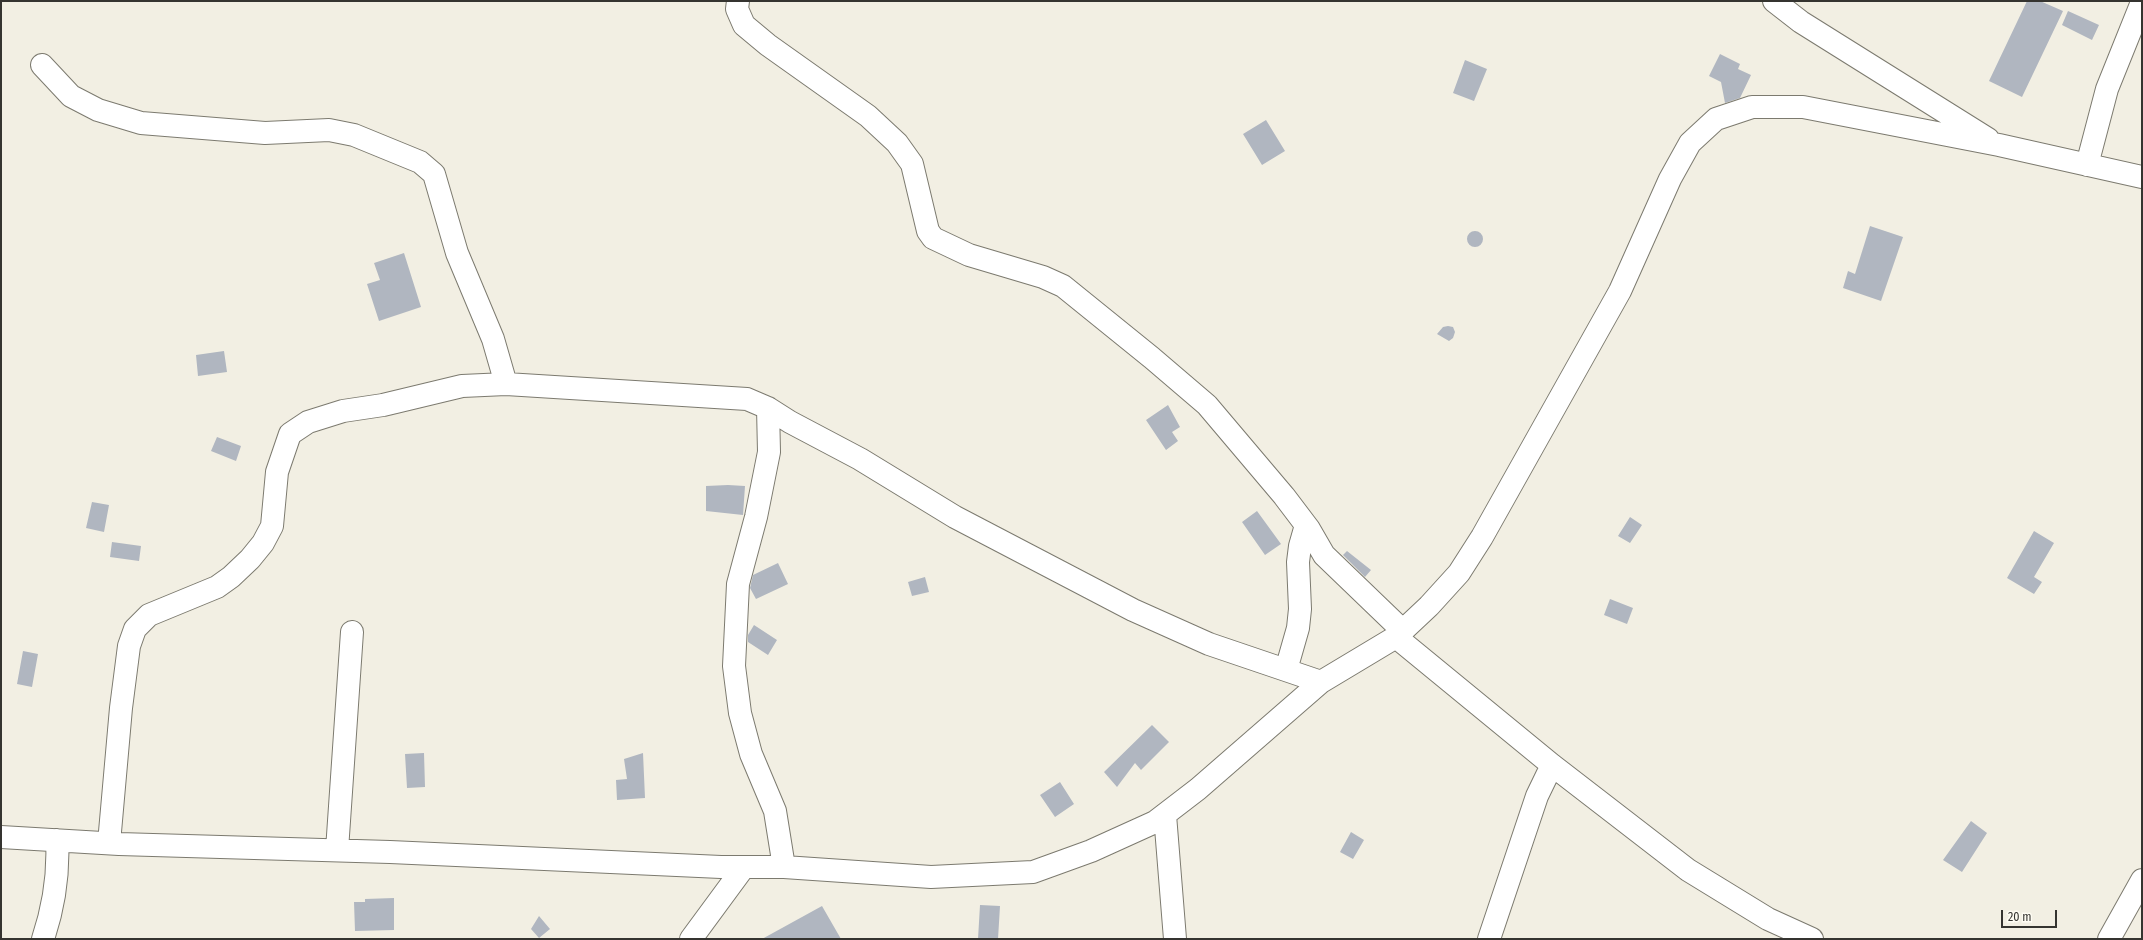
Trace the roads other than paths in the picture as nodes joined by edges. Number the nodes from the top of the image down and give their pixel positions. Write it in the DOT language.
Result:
graph roads {
  1 [pos="738,1"];
  2 [pos="1774,1"];
  3 [pos="2142,2"];
  4 [pos="42,65"];
  5 [pos="1999,145"];
  6 [pos="2087,165"];
  7 [pos="2142,177"];
  8 [pos="506,384"];
  9 [pos="768,408"];
  10 [pos="1306,525"];
  11 [pos="352,632"];
  12 [pos="1399,634"];
  13 [pos="1286,670"];
  14 [pos="1321,682"];
  15 [pos="1552,765"];
  16 [pos="1165,815"];
  17 [pos="1,837"];
  18 [pos="57,840"];
  19 [pos="109,843"];
  20 [pos="337,850"];
  21 [pos="744,867"];
  22 [pos="784,867"];
  23 [pos="2142,880"];
  24 [pos="43,939"];
  25 [pos="691,939"];
  26 [pos="1176,939"];
  27 [pos="1489,939"];
  28 [pos="1812,939"];
  29 [pos="2109,939"];
  1 -- 10 [label="street"];
  2 -- 5 [label="street"];
  3 -- 6 [label="street"];
  4 -- 8 [label="street"];
  5 -- 6 [label="street"];
  5 -- 12 [label="street"];
  6 -- 7 [label="street"];
  8 -- 9 [label="street"];
  8 -- 19 [label="street"];
  9 -- 13 [label="street"];
  9 -- 22 [label="street"];
  10 -- 12 [label="street"];
  10 -- 13 [label="street"];
  11 -- 20 [label="street"];
  12 -- 14 [label="street"];
  12 -- 15 [label="street"];
  13 -- 14 [label="street"];
  14 -- 16 [label="street"];
  15 -- 27 [label="street"];
  15 -- 28 [label="street"];
  16 -- 22 [label="street"];
  16 -- 26 [label="street"];
  17 -- 18 [label="street"];
  18 -- 19 [label="street"];
  18 -- 24 [label="street"];
  19 -- 20 [label="street"];
  20 -- 21 [label="street"];
  21 -- 22 [label="street"];
  21 -- 25 [label="street"];
  23 -- 29 [label="street"];
}
